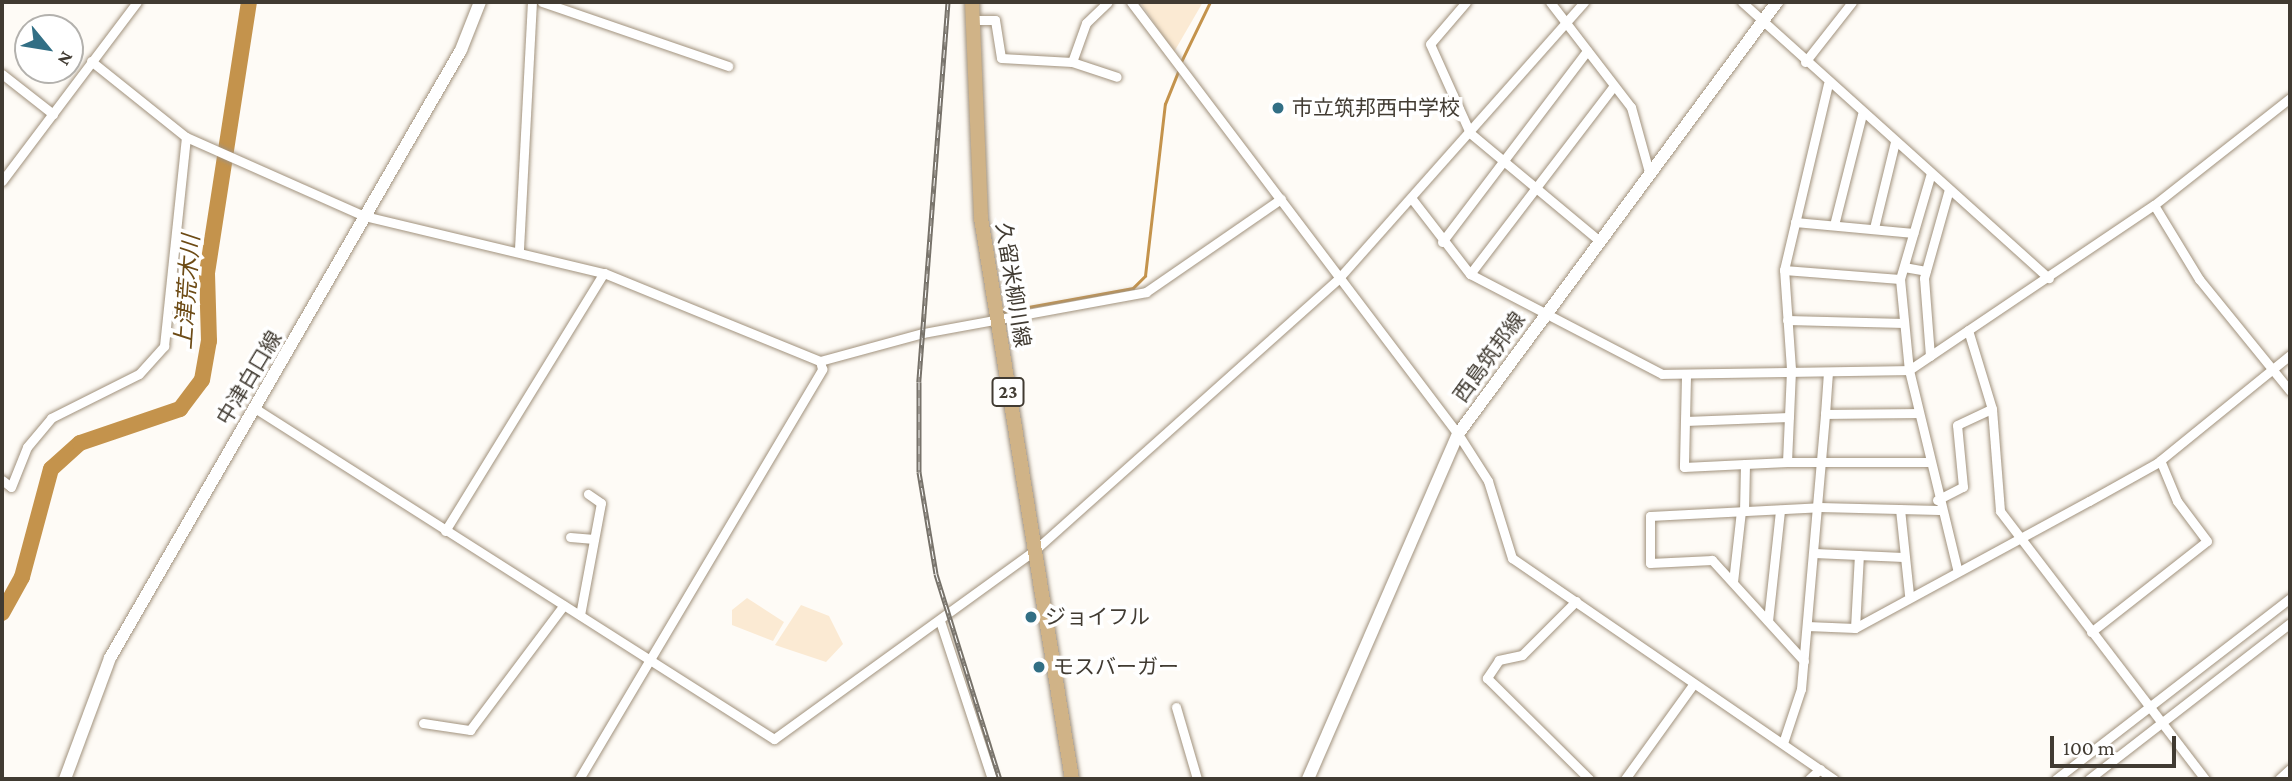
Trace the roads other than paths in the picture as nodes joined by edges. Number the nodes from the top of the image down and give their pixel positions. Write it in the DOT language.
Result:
graph roads {
  1 [pos="137,2"];
  2 [pos="480,2"];
  3 [pos="533,2"];
  4 [pos="542,2"];
  5 [pos="972,2"];
  6 [pos="1108,2"];
  7 [pos="1130,2"];
  8 [pos="1466,2"];
  9 [pos="1550,2"];
  10 [pos="1584,2"];
  11 [pos="1742,2"];
  12 [pos="1777,2"];
  13 [pos="1852,2"];
  14 [pos="972,20"];
  15 [pos="1762,23"];
  16 [pos="1567,24"];
  17 [pos="1587,51"];
  18 [pos="91,61"];
  19 [pos="1072,62"];
  20 [pos="1805,62"];
  21 [pos="728,66"];
  22 [pos="2,74"];
  23 [pos="1118,77"];
  24 [pos="1828,84"];
  25 [pos="1613,87"];
  26 [pos="2290,98"];
  27 [pos="53,114"];
  28 [pos="1862,114"];
  29 [pos="1470,133"];
  30 [pos="186,137"];
  31 [pos="1895,142"];
  32 [pos="1503,158"];
  33 [pos="1649,172"];
  34 [pos="1931,173"];
  35 [pos="2,181"];
  36 [pos="1536,187"];
  37 [pos="1949,189"];
  38 [pos="1281,199"];
  39 [pos="1412,199"];
  40 [pos="2154,205"];
  41 [pos="363,216"];
  42 [pos="1795,222"];
  43 [pos="1833,225"];
  44 [pos="1874,229"];
  45 [pos="1913,233"];
  46 [pos="1597,239"];
  47 [pos="1442,242"];
  48 [pos="519,248"];
  49 [pos="1904,267"];
  50 [pos="1784,270"];
  51 [pos="1926,271"];
  52 [pos="604,273"];
  53 [pos="1471,274"];
  54 [pos="1339,278"];
  55 [pos="2049,278"];
  56 [pos="1900,279"];
  57 [pos="1544,313"];
  58 [pos="996,318"];
  59 [pos="1787,320"];
  60 [pos="1904,323"];
  61 [pos="1968,330"];
  62 [pos="2290,355"];
  63 [pos="1930,356"];
  64 [pos="820,361"];
  65 [pos="1791,369"];
  66 [pos="2274,369"];
  67 [pos="1909,370"];
  68 [pos="1828,372"];
  69 [pos="1686,376"];
  70 [pos="2290,391"];
  71 [pos="253,407"];
  72 [pos="1992,409"];
  73 [pos="1825,414"];
  74 [pos="1918,414"];
  75 [pos="1789,417"];
  76 [pos="1685,421"];
  77 [pos="1458,434"];
  78 [pos="2160,460"];
  79 [pos="1787,462"];
  80 [pos="1928,462"];
  81 [pos="1822,463"];
  82 [pos="1745,464"];
  83 [pos="2,480"];
  84 [pos="588,494"];
  85 [pos="1938,505"];
  86 [pos="1819,507"];
  87 [pos="1900,509"];
  88 [pos="1780,510"];
  89 [pos="1742,511"];
  90 [pos="445,531"];
  91 [pos="570,537"];
  92 [pos="2017,537"];
  93 [pos="594,539"];
  94 [pos="1035,550"];
  95 [pos="1814,553"];
  96 [pos="1859,555"];
  97 [pos="1903,556"];
  98 [pos="1957,569"];
  99 [pos="1733,582"];
  100 [pos="1909,594"];
  101 [pos="2290,598"];
  102 [pos="1576,601"];
  103 [pos="564,605"];
  104 [pos="580,615"];
  105 [pos="940,621"];
  106 [pos="1768,621"];
  107 [pos="2290,623"];
  108 [pos="1807,626"];
  109 [pos="1855,628"];
  110 [pos="2091,632"];
  111 [pos="650,660"];
  112 [pos="1804,661"];
  113 [pos="1692,686"];
  114 [pos="2149,706"];
  115 [pos="1175,707"];
  116 [pos="2161,722"];
  117 [pos="423,723"];
  118 [pos="1783,743"];
  119 [pos="1820,769"];
  120 [pos="2290,769"];
  121 [pos="65,779"];
  122 [pos="579,779"];
  123 [pos="992,779"];
  124 [pos="1072,779"];
  125 [pos="1197,779"];
  126 [pos="1308,779"];
  127 [pos="1589,779"];
  128 [pos="1626,779"];
  129 [pos="1809,779"];
  130 [pos="1834,779"];
  131 [pos="2056,779"];
  132 [pos="2090,779"];
  133 [pos="2205,779"];
  134 [pos="2279,779"];
  1 -- 18 [label="street"];
  2 -- 41 [label="main road, 中津白口線"];
  3 -- 48 [label="street"];
  4 -- 21 [label="street"];
  5 -- 14 [label="main road, 久留米柳川線 / 23"];
  6 -- 19 [label="street"];
  7 -- 38 [label="street"];
  8 -- 29 [label="street"];
  9 -- 16 [label="street"];
  10 -- 16 [label="street"];
  11 -- 15 [label="street"];
  12 -- 15 [label="main road, 西島筑邦線"];
  13 -- 20 [label="street"];
  14 -- 19 [label="street"];
  14 -- 58 [label="main road, 久留米柳川線 / 23"];
  15 -- 20 [label="street"];
  15 -- 33 [label="main road, 西島筑邦線"];
  16 -- 17 [label="street"];
  16 -- 29 [label="street"];
  17 -- 25 [label="street"];
  17 -- 32 [label="street"];
  18 -- 27 [label="street"];
  18 -- 30 [label="street"];
  19 -- 23 [label="street"];
  20 -- 24 [label="street"];
  22 -- 27 [label="street"];
  24 -- 28 [label="street"];
  24 -- 42 [label="street"];
  25 -- 33 [label="street"];
  25 -- 36 [label="street"];
  26 -- 40 [label="street"];
  27 -- 35 [label="street"];
  28 -- 31 [label="street"];
  28 -- 43 [label="street"];
  29 -- 32 [label="street"];
  29 -- 39 [label="street"];
  30 -- 41 [label="street"];
  30 -- 83 [label="street"];
  31 -- 34 [label="street"];
  31 -- 44 [label="street"];
  32 -- 36 [label="street"];
  32 -- 47 [label="street"];
  33 -- 46 [label="main road, 西島筑邦線"];
  34 -- 37 [label="street"];
  34 -- 45 [label="street"];
  36 -- 46 [label="street"];
  36 -- 53 [label="street"];
  37 -- 51 [label="street"];
  37 -- 55 [label="street"];
  38 -- 54 [label="street"];
  38 -- 58 [label="street"];
  39 -- 47 [label="street"];
  39 -- 54 [label="street"];
  40 -- 55 [label="street"];
  40 -- 66 [label="street"];
  41 -- 48 [label="street"];
  41 -- 71 [label="main road, 中津白口線"];
  42 -- 43 [label="street"];
  42 -- 50 [label="street"];
  43 -- 44 [label="street"];
  44 -- 45 [label="street"];
  45 -- 49 [label="street"];
  46 -- 57 [label="main road, 西島筑邦線"];
  47 -- 53 [label="street"];
  48 -- 52 [label="street"];
  49 -- 51 [label="street"];
  49 -- 56 [label="street"];
  50 -- 56 [label="street"];
  50 -- 59 [label="street"];
  51 -- 63 [label="street"];
  52 -- 64 [label="street"];
  52 -- 90 [label="street"];
  53 -- 57 [label="street"];
  54 -- 77 [label="street"];
  54 -- 94 [label="street"];
  55 -- 61 [label="street"];
  56 -- 60 [label="street"];
  57 -- 69 [label="street"];
  57 -- 77 [label="main road, 西島筑邦線"];
  58 -- 64 [label="street"];
  58 -- 94 [label="main road, 久留米柳川線 / 23"];
  59 -- 60 [label="street"];
  59 -- 65 [label="street"];
  60 -- 67 [label="street"];
  61 -- 63 [label="street"];
  61 -- 72 [label="street"];
  62 -- 66 [label="street"];
  63 -- 67 [label="street"];
  64 -- 111 [label="street"];
  65 -- 68 [label="street"];
  65 -- 69 [label="street"];
  65 -- 75 [label="street"];
  66 -- 70 [label="street"];
  66 -- 78 [label="street"];
  67 -- 68 [label="street"];
  67 -- 74 [label="street"];
  68 -- 73 [label="street"];
  69 -- 76 [label="street"];
  71 -- 90 [label="street"];
  71 -- 121 [label="main road, 中津白口線"];
  72 -- 85 [label="street"];
  72 -- 92 [label="street"];
  73 -- 74 [label="street"];
  73 -- 81 [label="street"];
  74 -- 80 [label="street"];
  75 -- 76 [label="street"];
  75 -- 79 [label="street"];
  76 -- 82 [label="street"];
  77 -- 102 [label="street"];
  77 -- 126 [label="main road, 西島筑邦線"];
  78 -- 92 [label="street"];
  78 -- 110 [label="street"];
  79 -- 81 [label="street"];
  79 -- 82 [label="street"];
  80 -- 81 [label="street"];
  80 -- 85 [label="street"];
  81 -- 86 [label="street"];
  82 -- 89 [label="street"];
  84 -- 93 [label="street"];
  85 -- 87 [label="street"];
  85 -- 98 [label="street"];
  86 -- 87 [label="street"];
  86 -- 88 [label="street"];
  86 -- 95 [label="street"];
  87 -- 97 [label="street"];
  88 -- 89 [label="street"];
  88 -- 106 [label="street"];
  89 -- 99 [label="street"];
  89 -- 99 [label="street"];
  90 -- 103 [label="street"];
  91 -- 93 [label="street"];
  92 -- 98 [label="street"];
  92 -- 110 [label="street"];
  93 -- 104 [label="street"];
  94 -- 105 [label="street"];
  94 -- 124 [label="main road, 久留米柳川線 / 23"];
  95 -- 96 [label="street"];
  95 -- 108 [label="street"];
  96 -- 97 [label="street"];
  96 -- 109 [label="street"];
  97 -- 100 [label="street"];
  98 -- 100 [label="street"];
  99 -- 106 [label="street"];
  100 -- 109 [label="street"];
  101 -- 114 [label="street"];
  102 -- 113 [label="street"];
  102 -- 127 [label="street"];
  103 -- 104 [label="street"];
  103 -- 117 [label="street"];
  104 -- 111 [label="street"];
  105 -- 111 [label="street"];
  105 -- 123 [label="street"];
  106 -- 112 [label="street"];
  107 -- 116 [label="street"];
  108 -- 109 [label="street"];
  108 -- 112 [label="street"];
  110 -- 114 [label="street"];
  111 -- 122 [label="street"];
  112 -- 118 [label="street"];
  113 -- 118 [label="street"];
  113 -- 128 [label="street"];
  114 -- 116 [label="street"];
  114 -- 131 [label="street"];
  115 -- 125 [label="street"];
  116 -- 132 [label="street"];
  116 -- 133 [label="street"];
  118 -- 119 [label="street"];
  119 -- 129 [label="street"];
  119 -- 130 [label="street"];
  120 -- 134 [label="street"];
}
